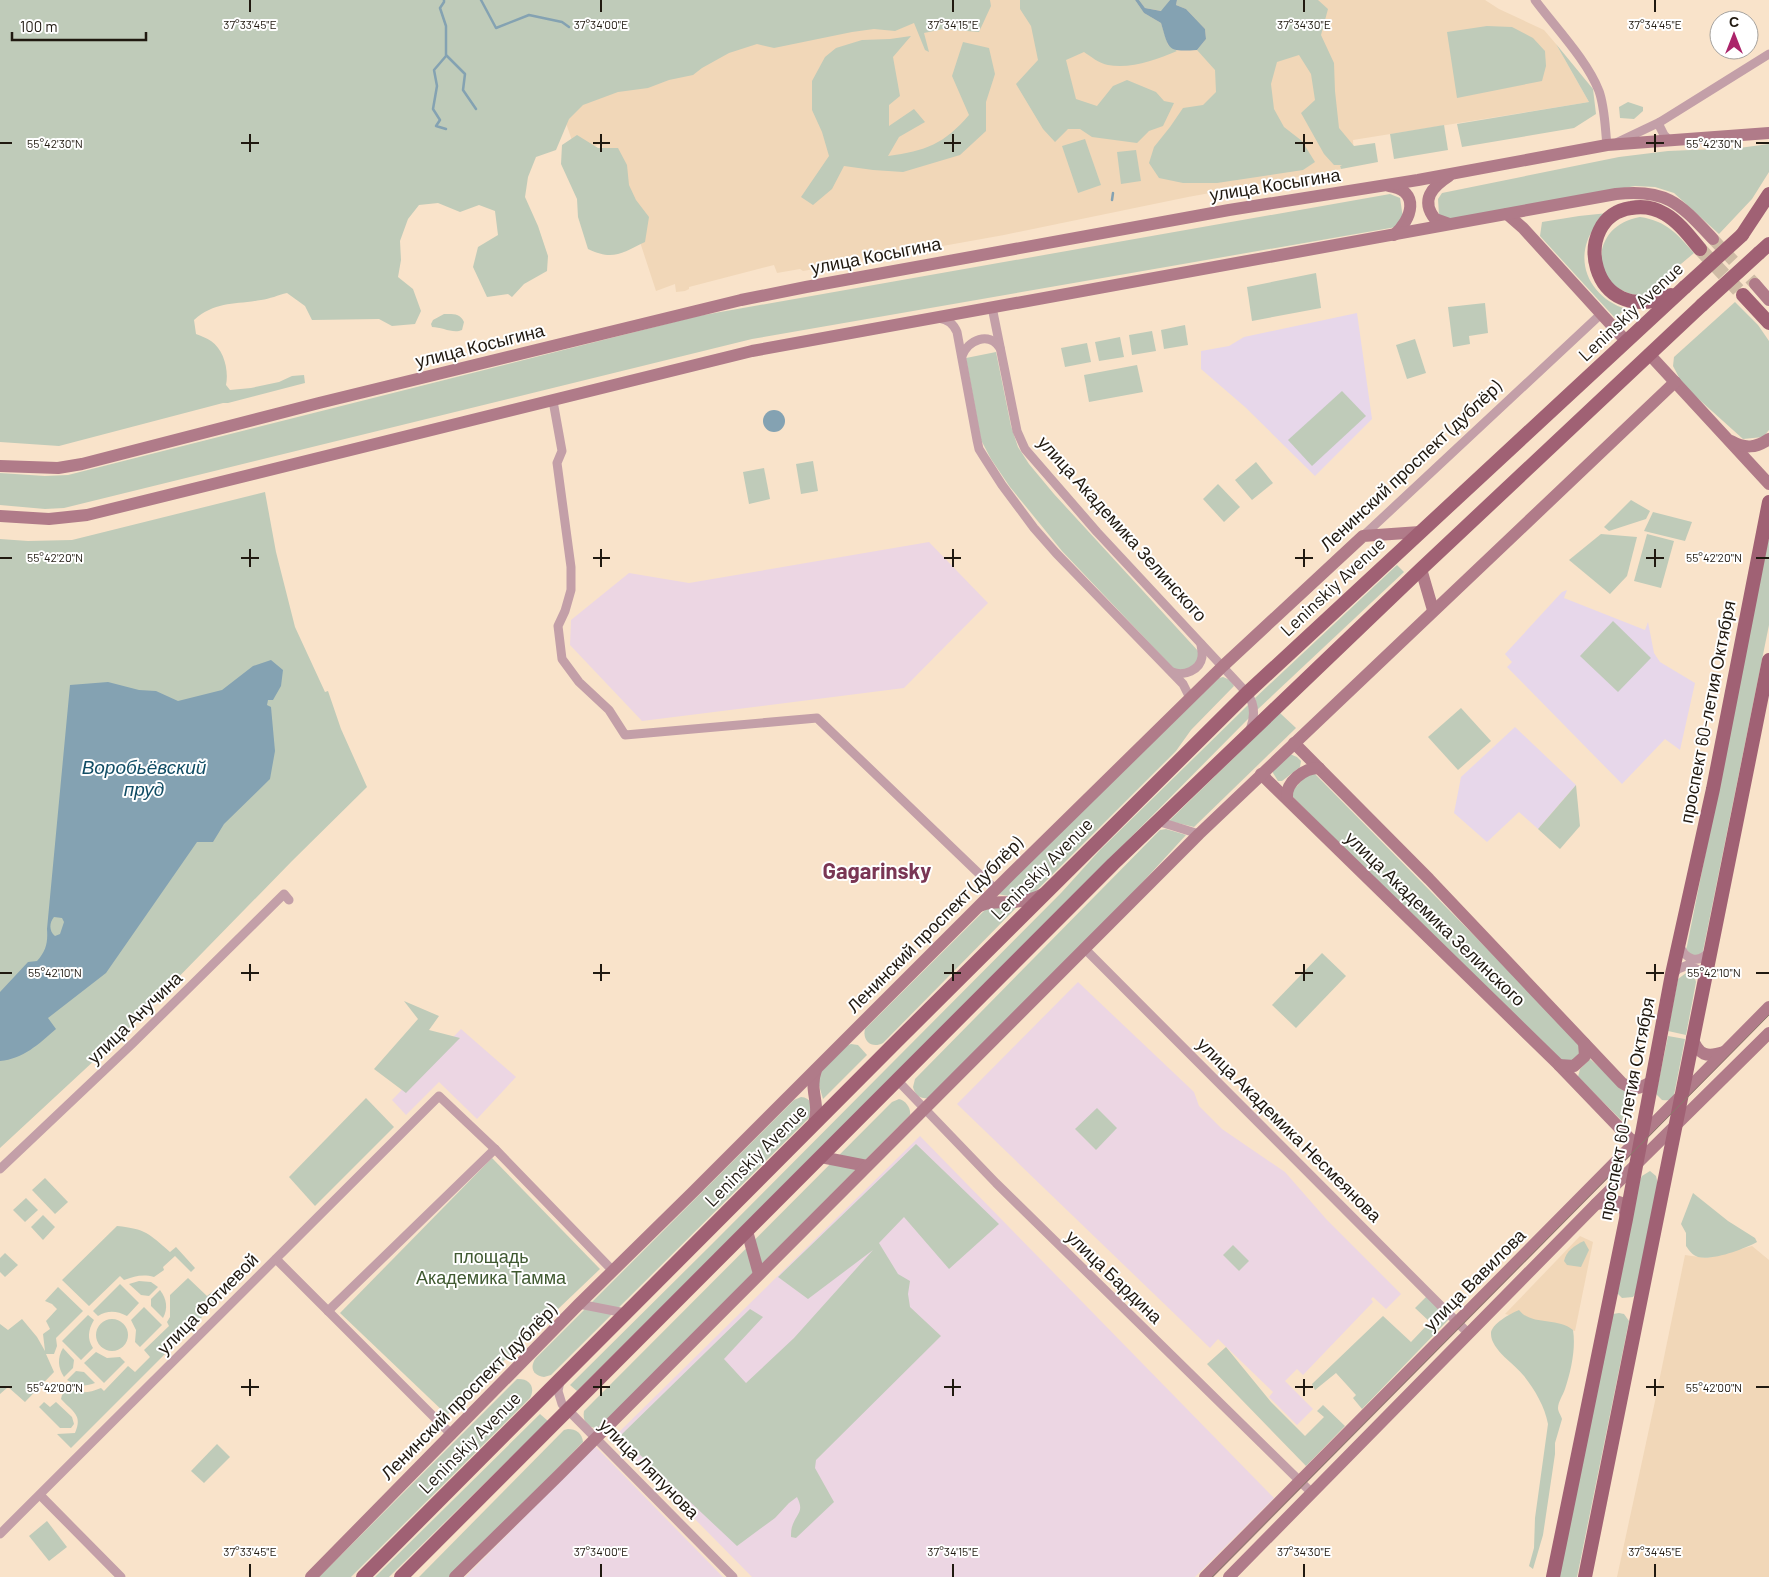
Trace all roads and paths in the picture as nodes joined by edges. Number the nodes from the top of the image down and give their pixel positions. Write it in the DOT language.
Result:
graph roads {
  1 [pos="1535,0"];
  2 [pos="1769,54"];
  3 [pos="1660,122"];
  4 [pos="1769,133"];
  5 [pos="1670,141"];
  6 [pos="1611,144"];
  7 [pos="1451,174"];
  8 [pos="1386,185"];
  9 [pos="1769,194"];
  10 [pos="1587,200"];
  11 [pos="1769,211"];
  12 [pos="1507,214"];
  13 [pos="1674,220"];
  14 [pos="1452,224"];
  15 [pos="1394,235"];
  16 [pos="1742,235"];
  17 [pos="1713,239"];
  18 [pos="1766,248"];
  19 [pos="1700,249"];
  20 [pos="1755,284"];
  21 [pos="1685,287"];
  22 [pos="1743,295"];
  23 [pos="1769,300"];
  24 [pos="992,307"];
  25 [pos="1601,314"];
  26 [pos="938,318"];
  27 [pos="1769,323"];
  28 [pos="1626,341"];
  29 [pos="1000,348"];
  30 [pos="1649,354"];
  31 [pos="962,356"];
  32 [pos="1675,382"];
  33 [pos="553,401"];
  34 [pos="1727,438"];
  35 [pos="1769,439"];
  36 [pos="0,466"];
  37 [pos="1769,484"];
  38 [pos="1768,506"];
  39 [pos="0,516"];
  40 [pos="1420,532"];
  41 [pos="1362,536"];
  42 [pos="1420,569"];
  43 [pos="1433,610"];
  44 [pos="1201,644"];
  45 [pos="1769,660"];
  46 [pos="1222,666"];
  47 [pos="1172,672"];
  48 [pos="1247,693"];
  49 [pos="1190,698"];
  50 [pos="1248,733"];
  51 [pos="1294,743"];
  52 [pos="1319,768"];
  53 [pos="1261,774"];
  54 [pos="1287,797"];
  55 [pos="1157,821"];
  56 [pos="1199,834"];
  57 [pos="995,889"];
  58 [pos="1045,893"];
  59 [pos="289,900"];
  60 [pos="977,908"];
  61 [pos="1679,944"];
  62 [pos="1085,949"];
  63 [pos="1710,951"];
  64 [pos="1672,974"];
  65 [pos="1704,981"];
  66 [pos="1769,1007"];
  67 [pos="1769,1033"];
  68 [pos="1692,1038"];
  69 [pos="1584,1043"];
  70 [pos="1724,1052"];
  71 [pos="1596,1056"];
  72 [pos="1559,1065"];
  73 [pos="817,1067"];
  74 [pos="1573,1079"];
  75 [pos="898,1081"];
  76 [pos="1652,1082"];
  77 [pos="1681,1095"];
  78 [pos="923,1109"];
  79 [pos="813,1125"];
  80 [pos="1675,1126"];
  81 [pos="1638,1138"];
  82 [pos="495,1149"];
  83 [pos="821,1157"];
  84 [pos="867,1166"];
  85 [pos="1635,1166"];
  86 [pos="0,1169"];
  87 [pos="1596,1204"];
  88 [pos="1626,1219"];
  89 [pos="747,1231"];
  90 [pos="276,1259"];
  91 [pos="613,1271"];
  92 [pos="759,1274"];
  93 [pos="579,1304"];
  94 [pos="328,1311"];
  95 [pos="625,1312"];
  96 [pos="1457,1322"];
  97 [pos="1468,1334"];
  98 [pos="562,1377"];
  99 [pos="568,1410"];
  100 [pos="452,1435"];
  101 [pos="596,1439"];
  102 [pos="1300,1482"];
  103 [pos="1312,1493"];
  104 [pos="40,1495"];
  105 [pos="0,1534"];
  106 [pos="121,1577"];
  107 [pos="311,1577"];
  108 [pos="363,1577"];
  109 [pos="401,1577"];
  110 [pos="456,1577"];
  111 [pos="733,1577"];
  112 [pos="1205,1577"];
  113 [pos="1229,1577"];
  114 [pos="1553,1577"];
  115 [pos="1585,1577"];
  1 -- 6 [label="street"];
  2 -- 3 [label="street"];
  3 -- 5 [label="street"];
  3 -- 6 [label="street"];
  4 -- 5 [label="main road, улица Косыгина"];
  5 -- 6 [label="main road, улица Косыгина"];
  6 -- 7 [label="main road, улица Косыгина"];
  7 -- 8 [label="main road, улица Косыгина"];
  7 -- 14 [label="main road"];
  8 -- 15 [label="main road"];
  8 -- 36 [label="main road, улица Косыгина"];
  9 -- 16 [label="main road"];
  10 -- 12 [label="main road"];
  10 -- 13 [label="main road"];
  10 -- 17 [label="main road"];
  11 -- 16 [label="main road, Leninskiy Avenue"];
  12 -- 14 [label="main road"];
  12 -- 25 [label="main road"];
  13 -- 19 [label="main road"];
  13 -- 21 [label="main road"];
  14 -- 15 [label="main road"];
  15 -- 24 [label="main road"];
  16 -- 21 [label="main road, Leninskiy Avenue, bridge"];
  18 -- 30 [label="main road, bridge"];
  20 -- 23 [label="main road"];
  21 -- 28 [label="main road, Leninskiy Avenue"];
  22 -- 27 [label="main road"];
  24 -- 26 [label="main road"];
  24 -- 29 [label="street, улица Академика Зелинского"];
  25 -- 28 [label="main road"];
  25 -- 41 [label="street, Ленинский проспект (дублёр)"];
  26 -- 31 [label="street"];
  26 -- 33 [label="main road"];
  28 -- 40 [label="main road, Leninskiy Avenue"];
  29 -- 31 [label="street"];
  29 -- 44 [label="street, улица Академика Зелинского"];
  30 -- 32 [label="main road"];
  30 -- 42 [label="main road"];
  31 -- 47 [label="street"];
  32 -- 34 [label="main road"];
  32 -- 43 [label="main road"];
  33 -- 39 [label="main road"];
  33 -- 57 [label="street"];
  34 -- 35 [label="main road"];
  34 -- 37 [label="main road"];
  38 -- 61 [label="main road, проспект 60-летия Октября"];
  40 -- 41 [label="main road"];
  40 -- 48 [label="main road, Leninskiy Avenue"];
  41 -- 46 [label="main road, Ленинский проспект (дублёр)"];
  42 -- 43 [label="main road"];
  42 -- 50 [label="main road"];
  43 -- 51 [label="main road"];
  44 -- 46 [label="street, улица Академика Зелинского"];
  44 -- 47 [label="street, улица Академика Зелинского"];
  45 -- 63 [label="main road"];
  46 -- 48 [label="street, улица Академика Зелинского"];
  46 -- 49 [label="main road, Ленинский проспект (дублёр)"];
  47 -- 49 [label="street"];
  48 -- 50 [label="street, улица Академика Зелинского"];
  48 -- 58 [label="main road, Leninskiy Avenue"];
  49 -- 57 [label="main road, Ленинский проспект (дублёр)"];
  50 -- 55 [label="main road"];
  51 -- 52 [label="main road, улица Академика Зелинского"];
  51 -- 53 [label="main road"];
  52 -- 54 [label="main road"];
  52 -- 69 [label="main road, улица Академика Зелинского"];
  53 -- 54 [label="main road, улица Академика Зелинского"];
  53 -- 56 [label="main road"];
  54 -- 72 [label="main road, улица Академика Зелинского"];
  55 -- 56 [label="street"];
  55 -- 75 [label="main road"];
  56 -- 62 [label="main road"];
  57 -- 60 [label="main road, Ленинский проспект (дублёр)"];
  58 -- 60 [label="main road"];
  58 -- 79 [label="main road, Leninskiy Avenue"];
  59 -- 86 [label="street, улица Анучина"];
  60 -- 73 [label="main road, Ленинский проспект (дублёр)"];
  61 -- 63 [label="street"];
  61 -- 64 [label="main road, проспект 60-летия Октября"];
  62 -- 78 [label="main road"];
  62 -- 96 [label="street, улица Академика Несмеянова"];
  63 -- 65 [label="main road"];
  64 -- 65 [label="street"];
  64 -- 76 [label="main road, проспект 60-летия Октября"];
  65 -- 68 [label="main road"];
  66 -- 70 [label="main road, улица Вавилова"];
  67 -- 80 [label="main road, улица Вавилова"];
  68 -- 70 [label="main road"];
  68 -- 77 [label="main road"];
  69 -- 71 [label="main road, улица Академика Зелинского"];
  69 -- 72 [label="main road"];
  70 -- 77 [label="main road, улица Вавилова"];
  71 -- 74 [label="main road"];
  71 -- 76 [label="main road, улица Академика Зелинского"];
  72 -- 74 [label="main road, улица Академика Зелинского"];
  73 -- 79 [label="main road"];
  73 -- 91 [label="main road, Ленинский проспект (дублёр)"];
  74 -- 81 [label="main road, улица Академика Зелинского"];
  75 -- 78 [label="street, улица Бардина"];
  75 -- 83 [label="main road"];
  76 -- 81 [label="main road, проспект 60-летия Октября"];
  77 -- 80 [label="main road"];
  77 -- 81 [label="main road, улица Вавилова"];
  78 -- 84 [label="main road"];
  78 -- 102 [label="street, улица Бардина"];
  79 -- 95 [label="main road, Leninskiy Avenue"];
  80 -- 85 [label="main road, улица Вавилова"];
  80 -- 115 [label="main road"];
  81 -- 85 [label="main road, проспект 60-летия Октября"];
  81 -- 96 [label="main road, улица Вавилова"];
  82 -- 90 [label="street, улица Фотиевой"];
  82 -- 91 [label="street"];
  82 -- 94 [label="street"];
  83 -- 84 [label="main road"];
  83 -- 89 [label="main road"];
  84 -- 92 [label="main road"];
  85 -- 87 [label="main road, улица Вавилова"];
  85 -- 88 [label="main road, проспект 60-летия Октября"];
  87 -- 88 [label="main road"];
  87 -- 97 [label="main road, улица Вавилова"];
  88 -- 114 [label="main road, проспект 60-летия Октября"];
  89 -- 92 [label="main road"];
  89 -- 99 [label="main road"];
  90 -- 94 [label="street"];
  90 -- 104 [label="street, улица Фотиевой"];
  91 -- 93 [label="main road, Ленинский проспект (дублёр)"];
  92 -- 101 [label="main road"];
  93 -- 95 [label="street"];
  93 -- 100 [label="main road, Ленинский проспект (дублёр)"];
  94 -- 100 [label="street"];
  95 -- 98 [label="main road, Leninskiy Avenue"];
  96 -- 97 [label="street, улица Академика Несмеянова"];
  96 -- 102 [label="main road, улица Вавилова"];
  97 -- 103 [label="main road, улица Вавилова"];
  98 -- 99 [label="street, улица Ляпунова"];
  98 -- 108 [label="main road, Leninskiy Avenue"];
  99 -- 101 [label="street, улица Ляпунова"];
  99 -- 109 [label="main road"];
  100 -- 107 [label="main road, Ленинский проспект (дублёр)"];
  101 -- 110 [label="main road"];
  101 -- 111 [label="street, улица Ляпунова"];
  102 -- 103 [label="street, улица Бардина"];
  102 -- 112 [label="main road, улица Вавилова"];
  103 -- 113 [label="main road, улица Вавилова"];
  104 -- 105 [label="street, улица Фотиевой"];
  104 -- 106 [label="street"];
}
